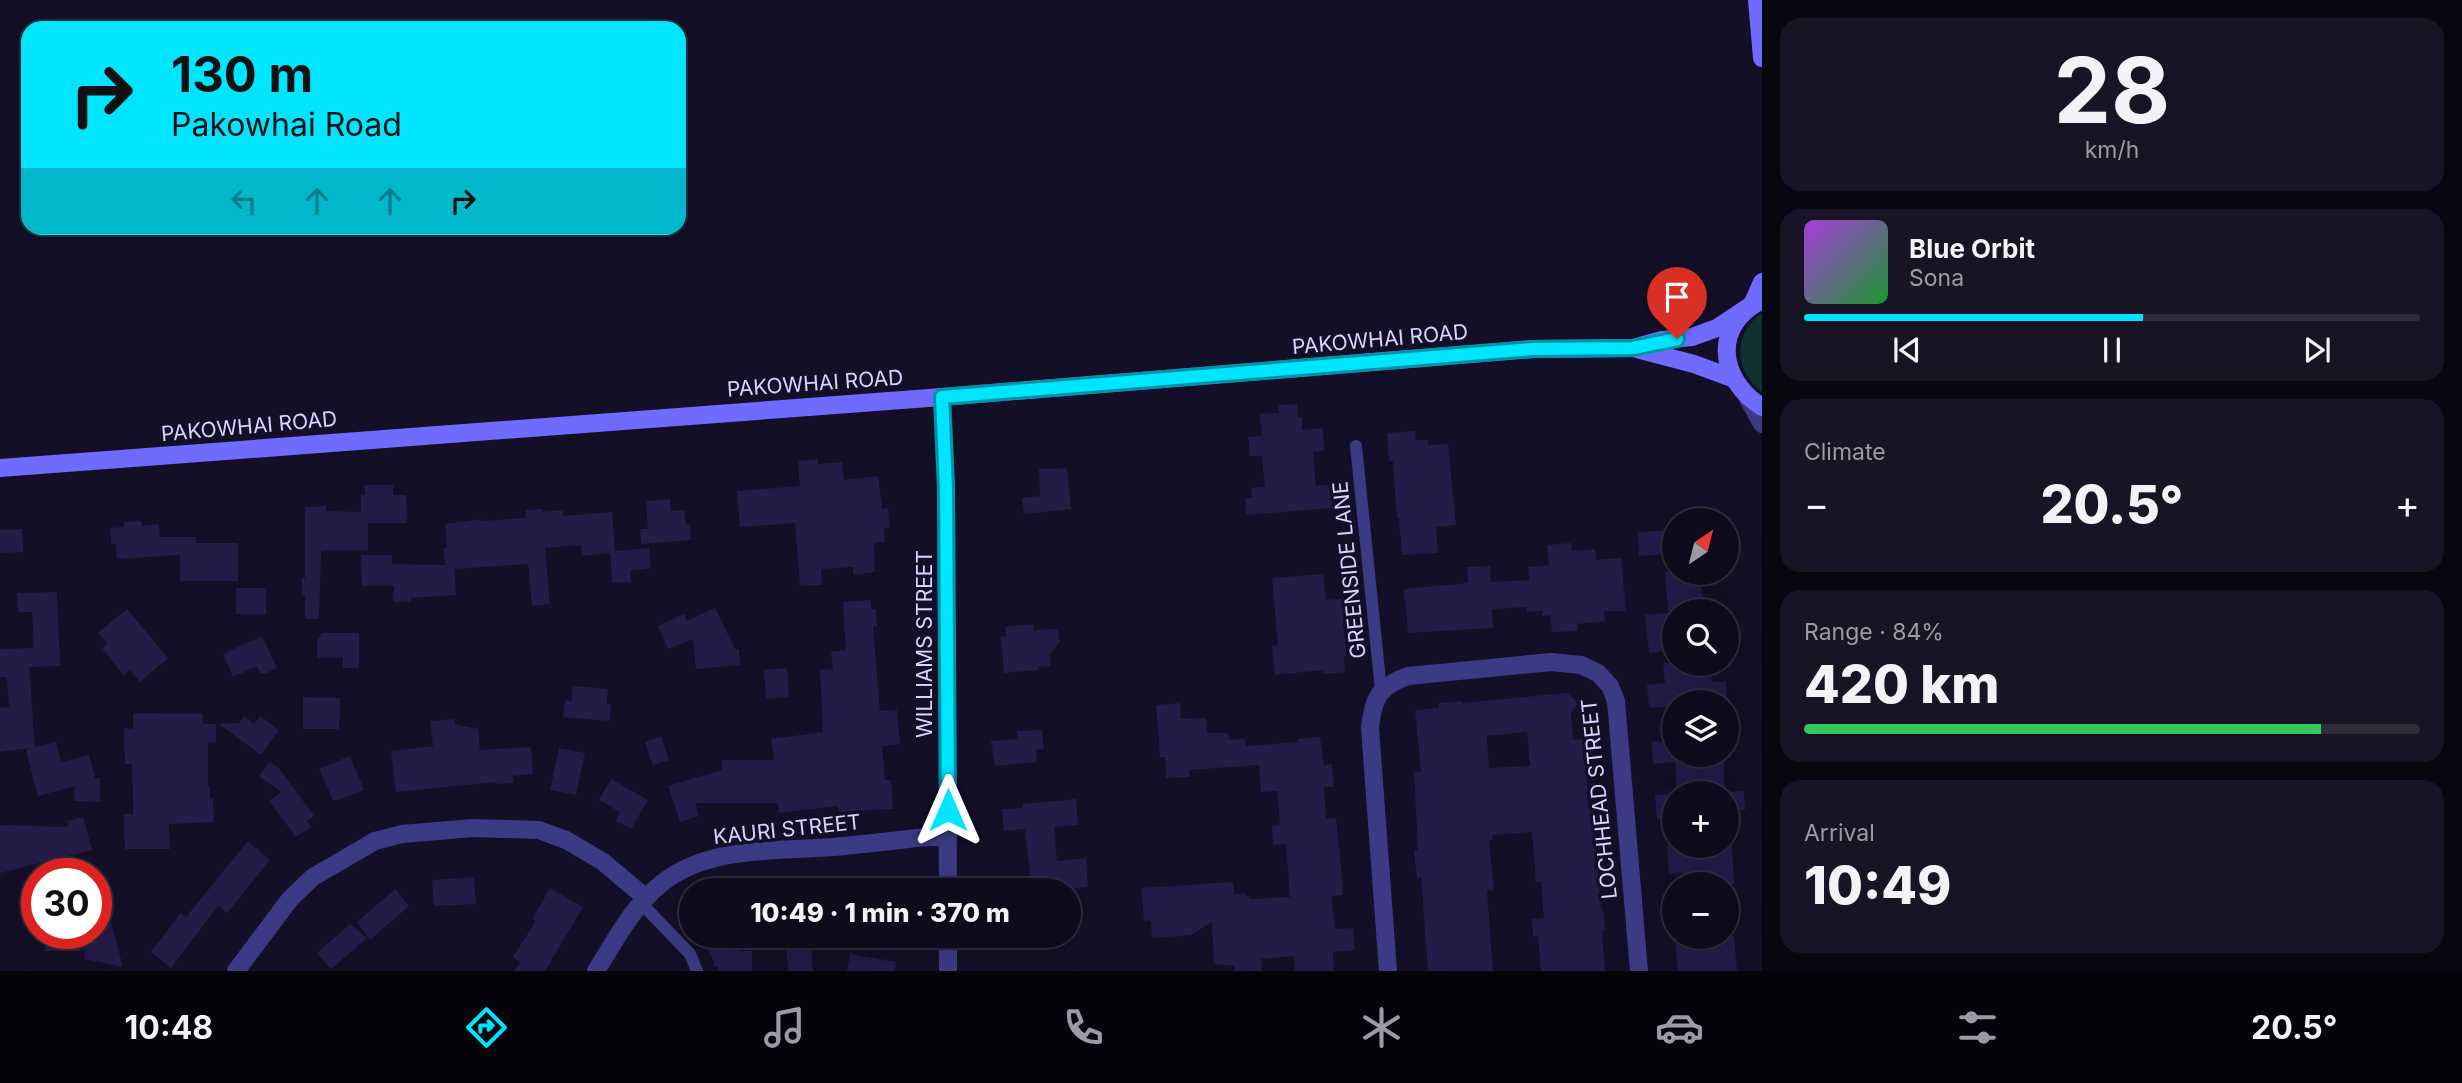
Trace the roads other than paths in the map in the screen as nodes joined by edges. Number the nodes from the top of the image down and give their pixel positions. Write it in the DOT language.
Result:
graph roads {
  1 [pos="1757,0"];
  2 [pos="1762,58"];
  3 [pos="1762,282"];
  4 [pos="1755,304"];
  5 [pos="1633,348"];
  6 [pos="1732,378"];
  7 [pos="942,397"];
  8 [pos="1755,402"];
  9 [pos="1762,424"];
  10 [pos="1356,446"];
  11 [pos="0,468"];
  12 [pos="1381,690"];
  13 [pos="948,837"];
  14 [pos="948,878"];
  15 [pos="643,900"];
  16 [pos="948,948"];
  17 [pos="236,971"];
  18 [pos="596,971"];
  19 [pos="697,971"];
  20 [pos="948,971"];
  21 [pos="1388,971"];
  22 [pos="1639,971"];
  1 -- 2 [label="main road"];
  3 -- 4 [label="main road"];
  4 -- 5 [label="main road, PAKOWHAI ROAD"];
  4 -- 6 [label="main road"];
  5 -- 6 [label="main road, PAKOWHAI ROAD"];
  5 -- 7 [label="main road, PAKOWHAI ROAD"];
  6 -- 8 [label="main road"];
  7 -- 11 [label="main road, PAKOWHAI ROAD"];
  7 -- 13 [label="street, WILLIAMS STREET"];
  8 -- 9 [label="street"];
  10 -- 12 [label="lane, GREENSIDE LANE"];
  12 -- 21 [label="street"];
  12 -- 22 [label="street, LOCHHEAD STREET"];
  13 -- 14 [label="street, WILLIAMS STREET"];
  13 -- 15 [label="street, KAURI STREET"];
  15 -- 17 [label="street"];
  15 -- 18 [label="street, KAURI STREET"];
  15 -- 19 [label="lane"];
  16 -- 20 [label="street"];
}
